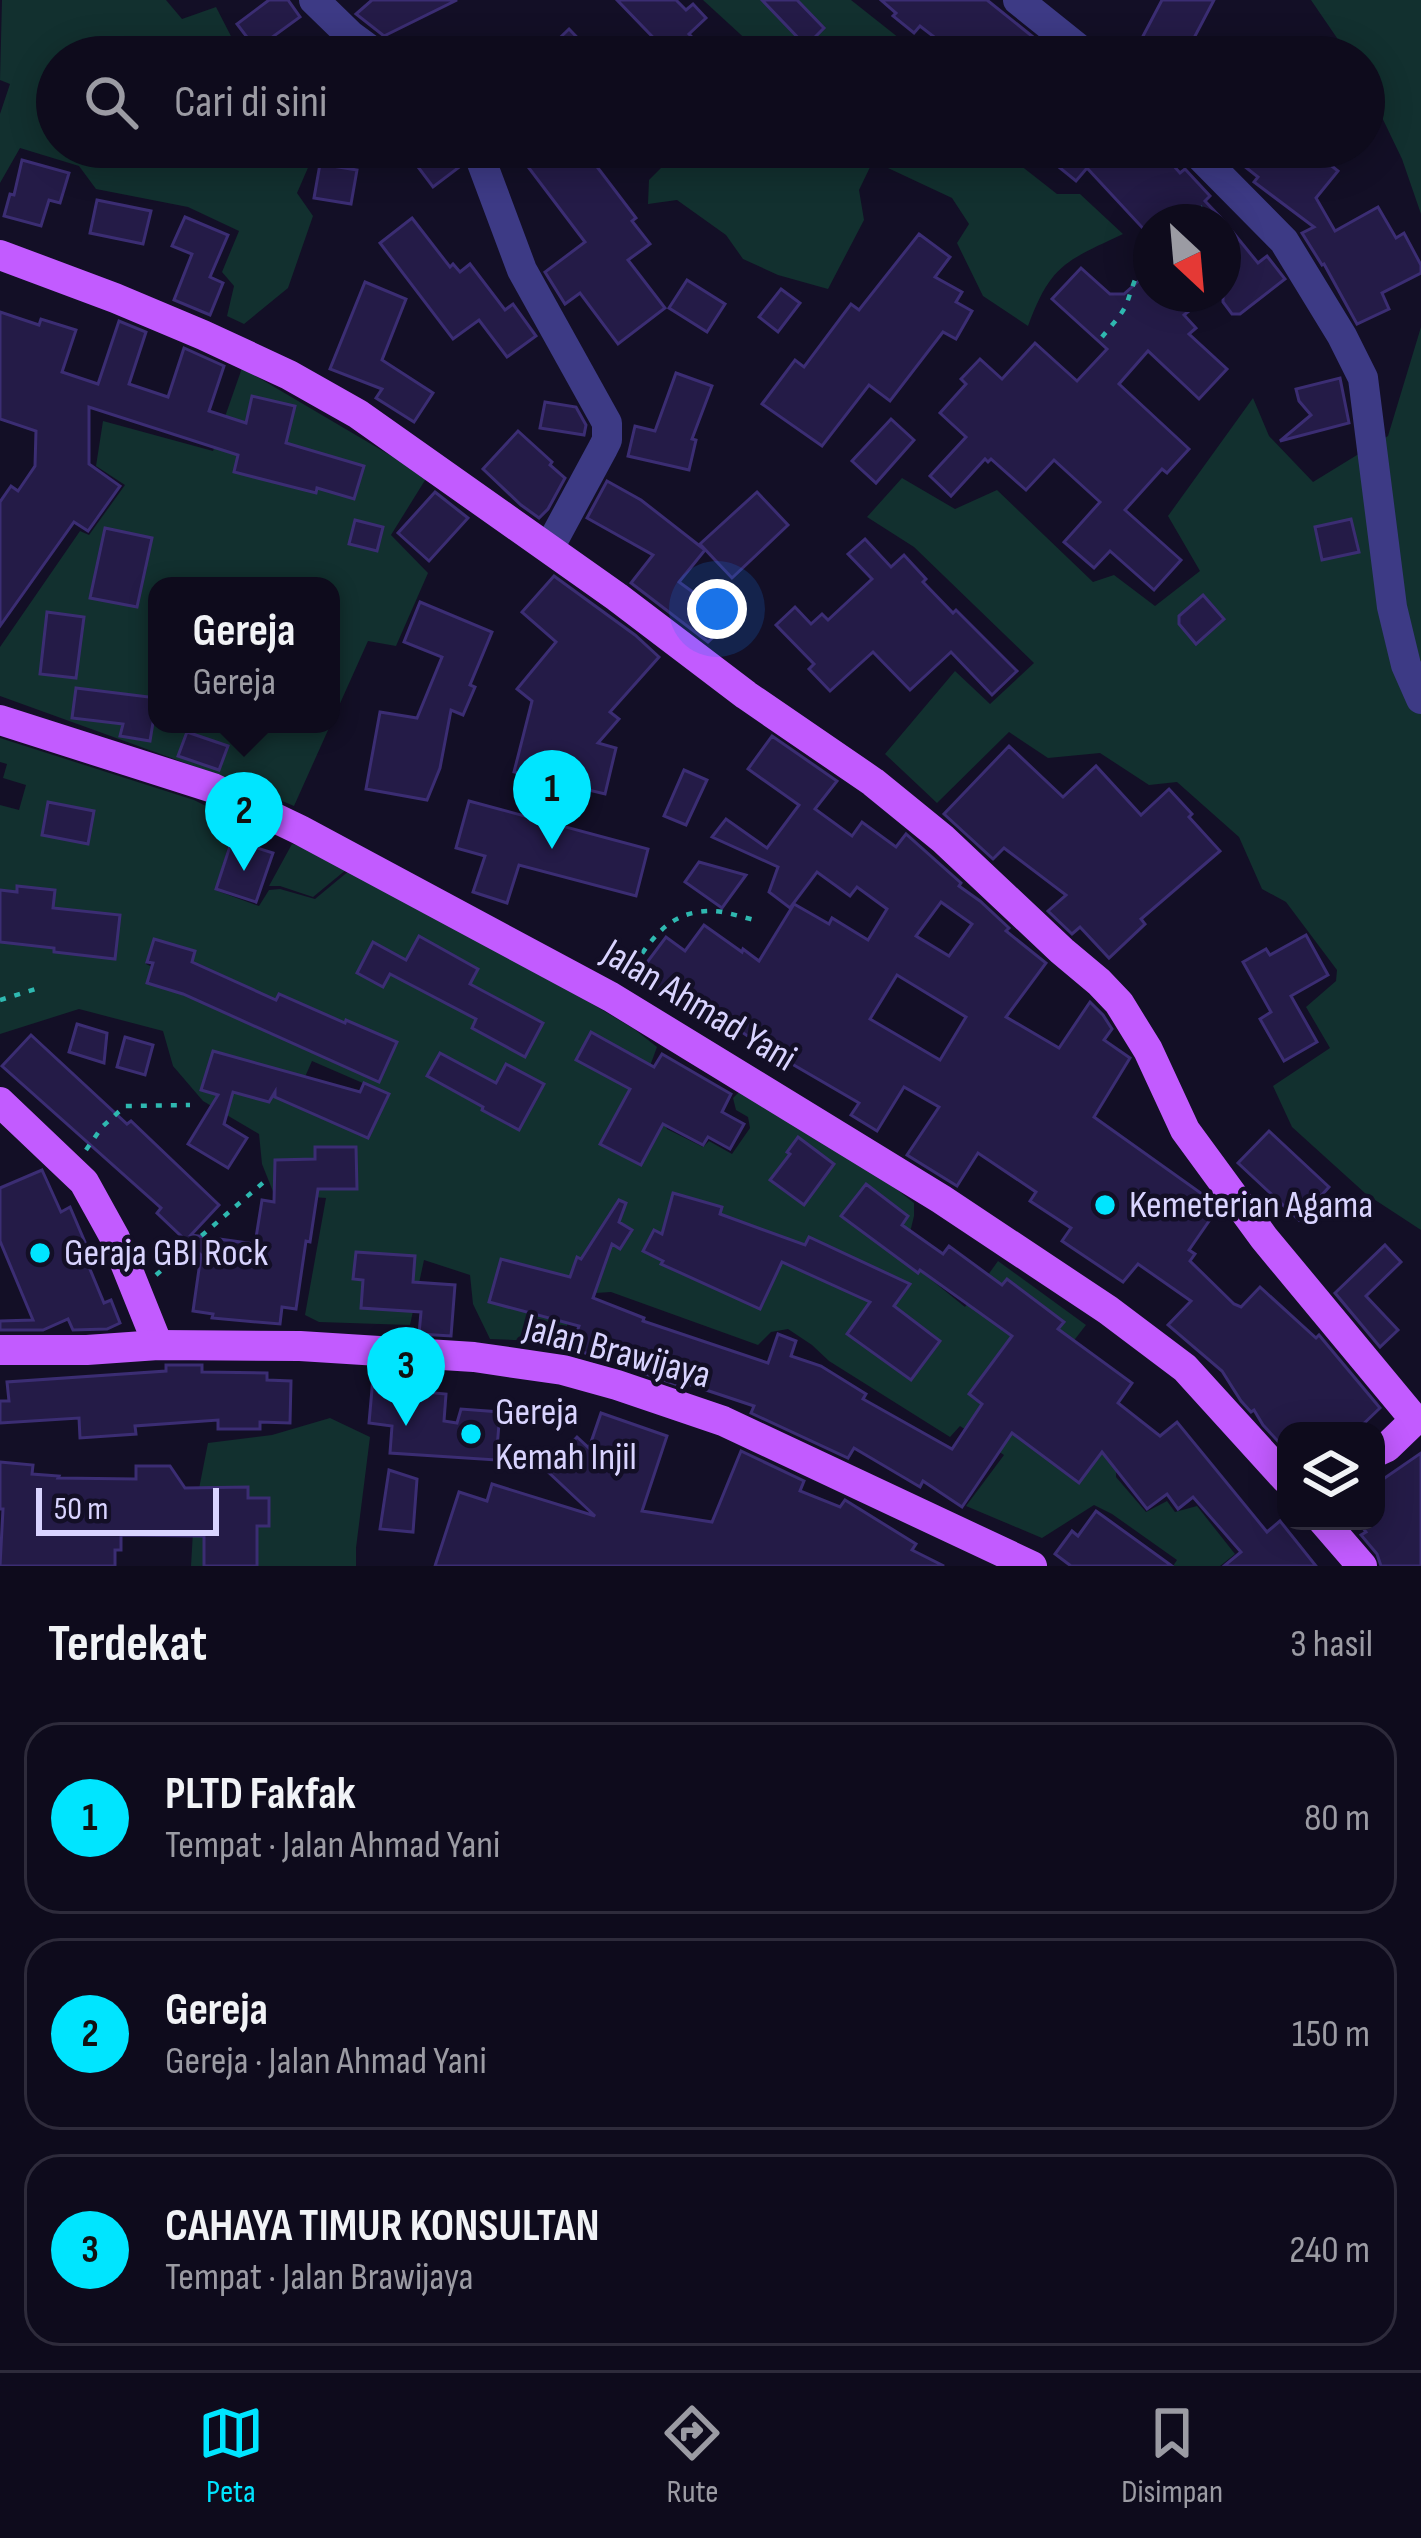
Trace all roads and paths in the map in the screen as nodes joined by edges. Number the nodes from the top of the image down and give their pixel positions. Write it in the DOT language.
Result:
graph roads {
  1 [pos="314,0"];
  2 [pos="1018,0"];
  3 [pos="351,36"];
  4 [pos="1063,36"];
  5 [pos="484,168"];
  6 [pos="1211,168"];
  7 [pos="0,255"];
  8 [pos="1133,284"];
  9 [pos="1102,337"];
  10 [pos="549,548"];
  11 [pos="1421,699"];
  12 [pos="0,720"];
  13 [pos="758,921"];
  14 [pos="42,987"];
  15 [pos="611,998"];
  16 [pos="0,1000"];
  17 [pos="0,1102"];
  18 [pos="190,1105"];
  19 [pos="72,1169"];
  20 [pos="265,1181"];
  21 [pos="136,1289"];
  22 [pos="158,1345"];
  23 [pos="0,1350"];
  24 [pos="1418,1422"];
  25 [pos="1385,1448"];
  26 [pos="1277,1469"];
  27 [pos="1331,1530"];
  28 [pos="1032,1566"];
  29 [pos="1362,1566"];
  1 -- 3 [label="street"];
  2 -- 4 [label="street"];
  5 -- 10 [label="street"];
  6 -- 11 [label="street"];
  7 -- 10 [label="main road"];
  8 -- 9 [label="path"];
  10 -- 24 [label="main road"];
  12 -- 15 [label="main road, Jalan Ahmad Yani"];
  13 -- 15 [label="path"];
  14 -- 16 [label="path"];
  15 -- 26 [label="main road, Jalan Ahmad Yani"];
  17 -- 19 [label="main road"];
  18 -- 19 [label="path"];
  19 -- 21 [label="main road"];
  20 -- 21 [label="path"];
  21 -- 22 [label="main road"];
  22 -- 23 [label="main road, Jalan Brawijaya"];
  22 -- 28 [label="main road, Jalan Brawijaya"];
  24 -- 25 [label="main road"];
  27 -- 29 [label="main road"];
}
